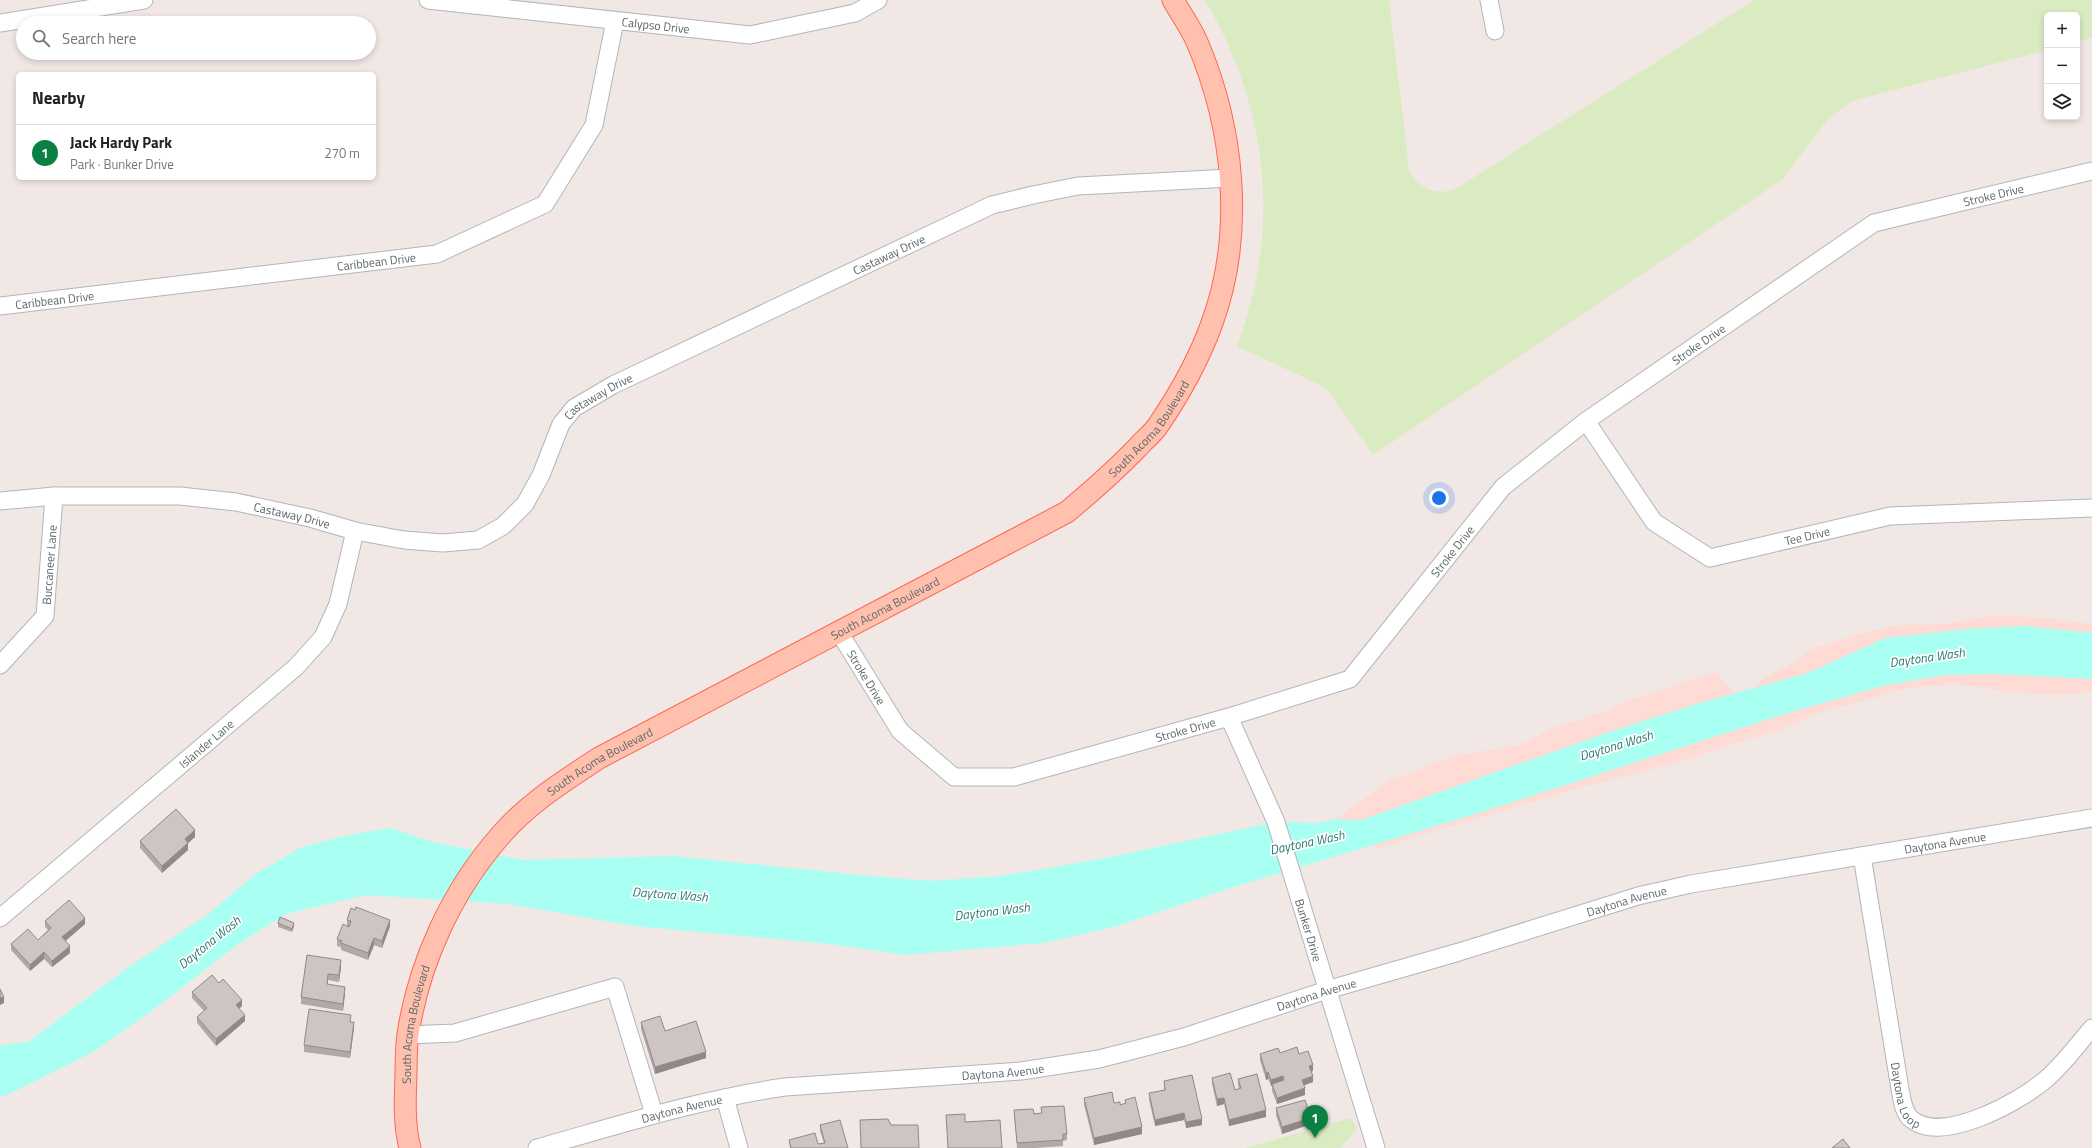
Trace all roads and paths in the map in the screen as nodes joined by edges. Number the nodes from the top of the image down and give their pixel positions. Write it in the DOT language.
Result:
graph roads {
  1 [pos="144,0"];
  2 [pos="428,0"];
  3 [pos="878,0"];
  4 [pos="1173,0"];
  5 [pos="1489,0"];
  6 [pos="44,16"];
  7 [pos="16,20"];
  8 [pos="615,21"];
  9 [pos="0,23"];
  10 [pos="1495,31"];
  11 [pos="2092,171"];
  12 [pos="1230,178"];
  13 [pos="0,306"];
  14 [pos="1586,421"];
  15 [pos="54,496"];
  16 [pos="0,501"];
  17 [pos="2092,508"];
  18 [pos="355,531"];
  19 [pos="839,632"];
  20 [pos="0,665"];
  21 [pos="1229,717"];
  22 [pos="2092,818"];
  23 [pos="1862,856"];
  24 [pos="0,918"];
  25 [pos="1327,990"];
  26 [pos="2092,1028"];
  27 [pos="407,1035"];
  28 [pos="725,1098"];
  29 [pos="654,1114"];
  30 [pos="410,1148"];
  31 [pos="537,1148"];
  32 [pos="739,1148"];
  33 [pos="1376,1148"];
  1 -- 6 [label="street"];
  2 -- 8 [label="street, Calypso Drive"];
  3 -- 8 [label="street, Calypso Drive"];
  4 -- 12 [label="main road, South Acoma Boulevard"];
  5 -- 10 [label="street"];
  7 -- 9 [label="street"];
  8 -- 13 [label="street, Caribbean Drive"];
  11 -- 14 [label="street, Stroke Drive"];
  12 -- 18 [label="street, Castaway Drive"];
  12 -- 19 [label="main road, South Acoma Boulevard"];
  14 -- 17 [label="street, Tee Drive"];
  14 -- 21 [label="street, Stroke Drive"];
  15 -- 16 [label="street, Castaway Drive"];
  15 -- 18 [label="street, Castaway Drive"];
  15 -- 20 [label="street, Buccaneer Lane"];
  18 -- 24 [label="street, Islander Lane"];
  19 -- 21 [label="street, Stroke Drive"];
  19 -- 27 [label="main road, South Acoma Boulevard"];
  21 -- 25 [label="street, Bunker Drive"];
  22 -- 23 [label="street, Daytona Avenue"];
  23 -- 25 [label="street, Daytona Avenue"];
  23 -- 26 [label="street, Daytona Loop"];
  25 -- 28 [label="street, Daytona Avenue"];
  25 -- 33 [label="street, Bunker Drive"];
  27 -- 29 [label="street"];
  27 -- 30 [label="main road, South Acoma Boulevard"];
  28 -- 29 [label="street, Daytona Avenue"];
  28 -- 32 [label="street"];
  29 -- 31 [label="street, Daytona Avenue"];
}
